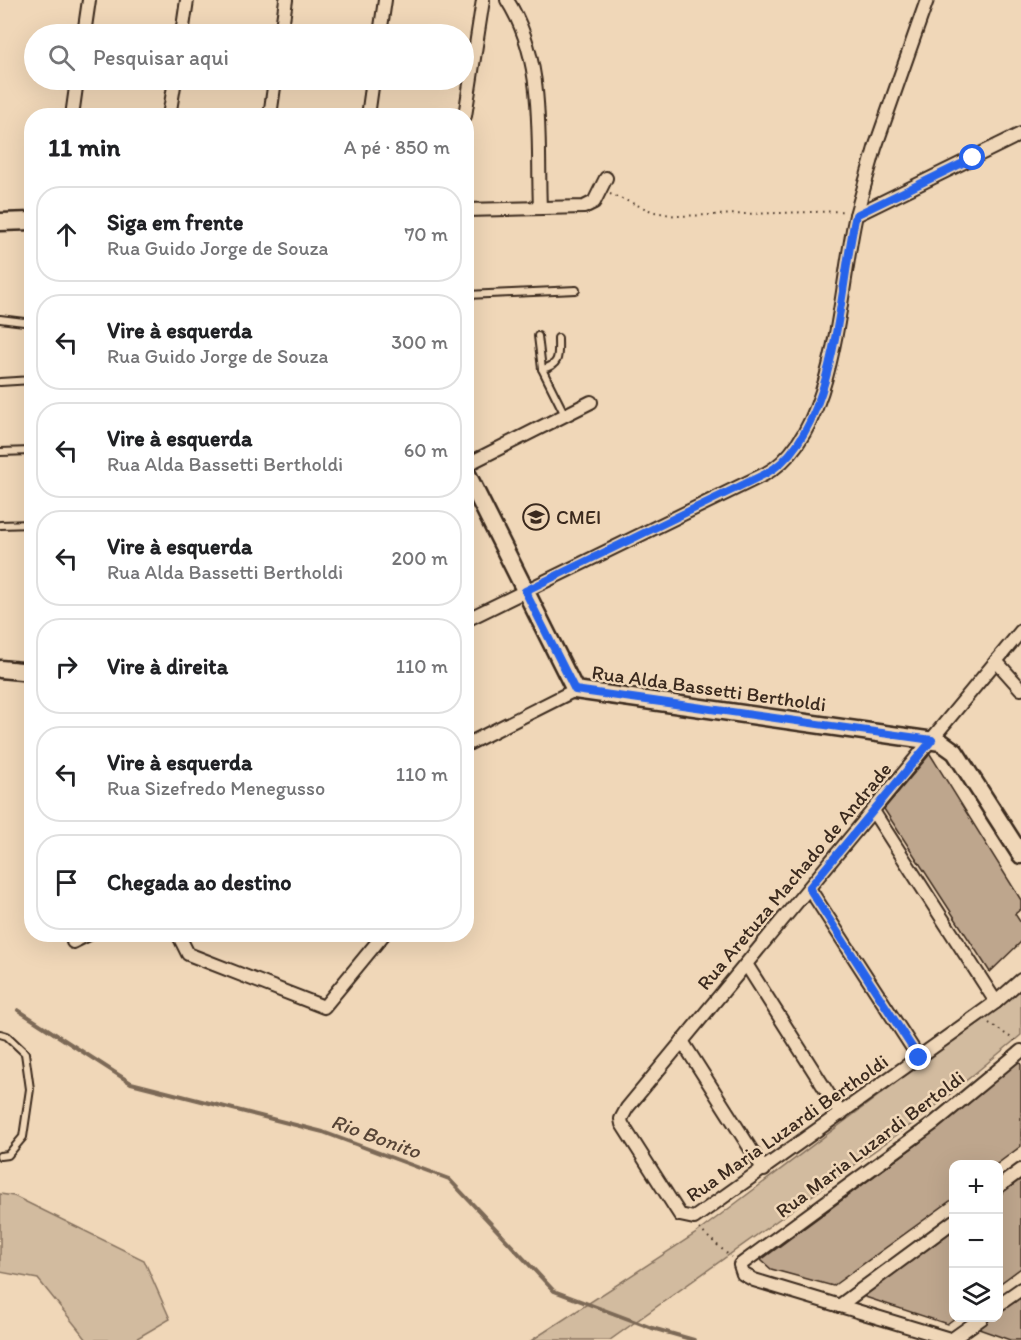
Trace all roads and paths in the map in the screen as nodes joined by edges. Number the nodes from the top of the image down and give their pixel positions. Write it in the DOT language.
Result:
graph roads {
  1 [pos="89,0"];
  2 [pos="187,0"];
  3 [pos="286,0"];
  4 [pos="385,0"];
  5 [pos="483,0"];
  6 [pos="507,0"];
  7 [pos="927,0"];
  8 [pos="85,24"];
  9 [pos="183,24"];
  10 [pos="282,24"];
  11 [pos="381,24"];
  12 [pos="474,58"];
  13 [pos="76,90"];
  14 [pos="173,90"];
  15 [pos="274,90"];
  16 [pos="372,90"];
  17 [pos="469,90"];
  18 [pos="73,108"];
  19 [pos="170,108"];
  20 [pos="271,108"];
  21 [pos="369,108"];
  22 [pos="466,108"];
  23 [pos="1021,134"];
  24 [pos="606,178"];
  25 [pos="601,191"];
  26 [pos="540,208"];
  27 [pos="474,210"];
  28 [pos="856,215"];
  29 [pos="24,221"];
  30 [pos="0,222"];
  31 [pos="576,290"];
  32 [pos="474,295"];
  33 [pos="0,318"];
  34 [pos="24,322"];
  35 [pos="538,336"];
  36 [pos="558,338"];
  37 [pos="542,369"];
  38 [pos="24,380"];
  39 [pos="0,382"];
  40 [pos="591,402"];
  41 [pos="565,415"];
  42 [pos="24,451"];
  43 [pos="0,452"];
  44 [pos="474,461"];
  45 [pos="474,488"];
  46 [pos="24,524"];
  47 [pos="0,525"];
  48 [pos="525,591"];
  49 [pos="474,616"];
  50 [pos="1021,632"];
  51 [pos="996,661"];
  52 [pos="0,669"];
  53 [pos="24,671"];
  54 [pos="1021,689"];
  55 [pos="575,690"];
  56 [pos="932,740"];
  57 [pos="474,741"];
  58 [pos="873,811"];
  59 [pos="1021,855"];
  60 [pos="809,888"];
  61 [pos="182,942"];
  62 [pos="377,942"];
  63 [pos="746,964"];
  64 [pos="1021,980"];
  65 [pos="996,1002"];
  66 [pos="978,1015"];
  67 [pos="0,1034"];
  68 [pos="682,1041"];
  69 [pos="1021,1045"];
  70 [pos="1021,1051"];
  71 [pos="919,1058"];
  72 [pos="841,1114"];
  73 [pos="0,1156"];
  74 [pos="764,1170"];
  75 [pos="1021,1170"];
  76 [pos="1003,1184"];
  77 [pos="689,1219"];
  78 [pos="949,1225"];
  79 [pos="740,1265"];
  80 [pos="1021,1289"];
  81 [pos="1003,1302"];
  82 [pos="839,1306"];
  83 [pos="975,1322"];
  84 [pos="952,1340"];
  1 -- 8 [label="street"];
  2 -- 9 [label="street"];
  3 -- 10 [label="street"];
  4 -- 11 [label="street"];
  5 -- 12 [label="street"];
  6 -- 26 [label="street"];
  7 -- 28 [label="street"];
  13 -- 18 [label="street"];
  14 -- 19 [label="street"];
  15 -- 20 [label="street"];
  16 -- 21 [label="street"];
  17 -- 22 [label="street"];
  23 -- 28 [label="street"];
  24 -- 25 [label="street"];
  25 -- 26 [label="street"];
  25 -- 28 [label="path"];
  26 -- 27 [label="street"];
  28 -- 48 [label="street"];
  29 -- 30 [label="street"];
  31 -- 32 [label="lane"];
  33 -- 34 [label="lane"];
  35 -- 37 [label="lane"];
  36 -- 37 [label="lane"];
  37 -- 41 [label="lane"];
  38 -- 39 [label="lane"];
  40 -- 41 [label="street"];
  41 -- 44 [label="street"];
  42 -- 43 [label="lane"];
  45 -- 48 [label="street, Rua Alda Bassetti Bertholdi"];
  46 -- 47 [label="lane"];
  48 -- 49 [label="street"];
  48 -- 55 [label="street, Rua Alda Bassetti Bertholdi"];
  50 -- 51 [label="street, Rua Aretuza Machado de Andrade"];
  51 -- 54 [label="street"];
  51 -- 56 [label="street, Rua Aretuza Machado de Andrade"];
  52 -- 53 [label="street"];
  55 -- 56 [label="street, Rua Alda Bassetti Bertholdi"];
  55 -- 57 [label="street"];
  56 -- 58 [label="street, Rua Aretuza Machado de Andrade"];
  56 -- 59 [label="street, Rua Alda Bassetti Bertholdi"];
  58 -- 60 [label="street, Rua Aretuza Machado de Andrade"];
  58 -- 65 [label="street"];
  60 -- 63 [label="street, Rua Aretuza Machado de Andrade"];
  60 -- 71 [label="street"];
  61 -- 62 [label="street"];
  63 -- 68 [label="street, Rua Aretuza Machado de Andrade"];
  63 -- 72 [label="street"];
  64 -- 65 [label="street, Rua Maria Luzardi Bertholdi"];
  65 -- 66 [label="street, Rua Maria Luzardi Bertholdi"];
  66 -- 69 [label="path"];
  66 -- 71 [label="street, Rua Maria Luzardi Bertholdi"];
  67 -- 73 [label="lane"];
  68 -- 74 [label="street"];
  68 -- 77 [label="street, Rua Aretuza Machado de Andrade"];
  70 -- 79 [label="street, Rua Maria Luzardi Bertoldi"];
  71 -- 72 [label="street, Rua Maria Luzardi Bertholdi"];
  72 -- 74 [label="street, Rua Maria Luzardi Bertholdi"];
  74 -- 77 [label="street, Rua Maria Luzardi Bertholdi"];
  75 -- 76 [label="street"];
  77 -- 79 [label="path"];
  78 -- 82 [label="street"];
  79 -- 82 [label="street"];
  80 -- 81 [label="street"];
  82 -- 84 [label="street"];
  83 -- 84 [label="street"];
}
